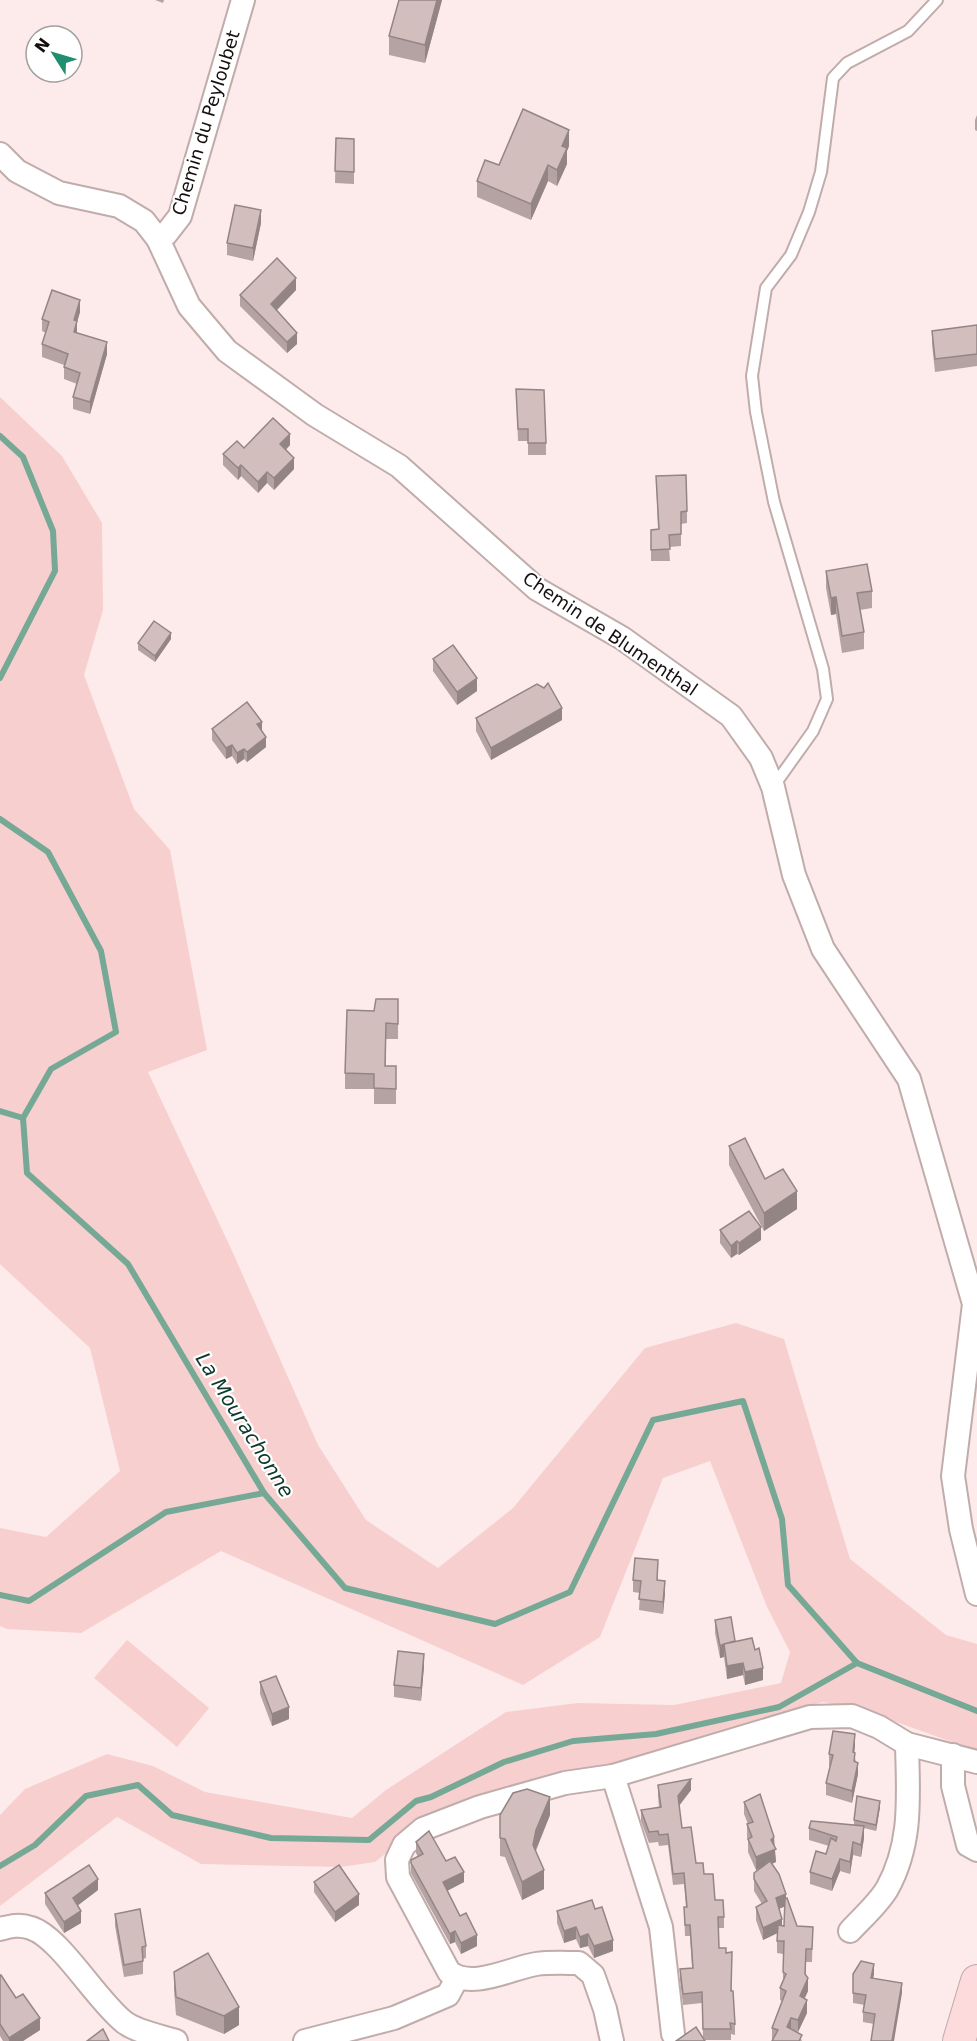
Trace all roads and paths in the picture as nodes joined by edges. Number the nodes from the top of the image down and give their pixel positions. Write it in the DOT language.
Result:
graph roads {
  1 [pos="243,0"];
  2 [pos="937,0"];
  3 [pos="0,154"];
  4 [pos="158,239"];
  5 [pos="773,787"];
  6 [pos="977,1594"];
  7 [pos="907,1744"];
  8 [pos="953,1755"];
  9 [pos="977,1762"];
  10 [pos="613,1776"];
  11 [pos="977,1850"];
  12 [pos="0,1929"];
  13 [pos="850,1931"];
  14 [pos="457,1978"];
  15 [pos="977,1981"];
  16 [pos="673,2034"];
  17 [pos="176,2041"];
  18 [pos="305,2041"];
  19 [pos="612,2041"];
  20 [pos="959,2041"];
  1 -- 4 [label="street, Chemin du Peyloubet"];
  2 -- 5 [label="lane"];
  3 -- 4 [label="street, Chemin de Blumenthal"];
  4 -- 5 [label="street, Chemin de Blumenthal"];
  5 -- 6 [label="street, Chemin de Blumenthal"];
  7 -- 8 [label="street"];
  7 -- 10 [label="street"];
  7 -- 13 [label="street"];
  8 -- 9 [label="street"];
  8 -- 11 [label="street"];
  10 -- 14 [label="street"];
  10 -- 16 [label="street"];
  12 -- 17 [label="street"];
  14 -- 18 [label="street"];
  14 -- 19 [label="street"];
  15 -- 20 [label="street"];
}
